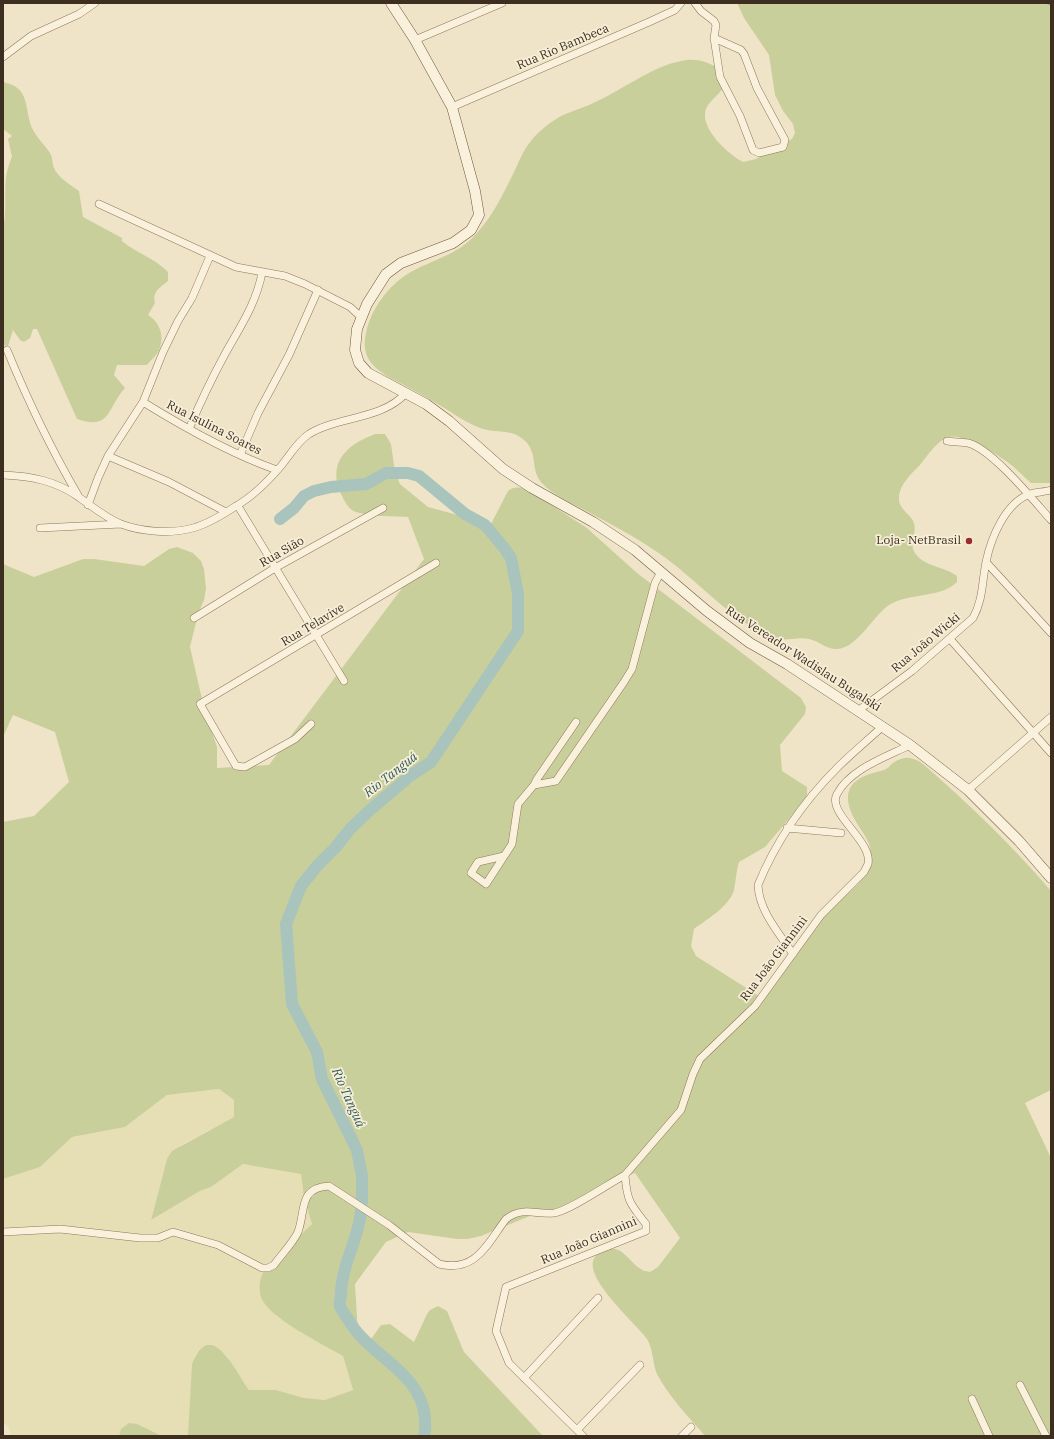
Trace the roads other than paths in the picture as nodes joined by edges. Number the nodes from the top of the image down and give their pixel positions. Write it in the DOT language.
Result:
graph roads {
  1 [pos="95,3"];
  2 [pos="391,3"];
  3 [pos="502,3"];
  4 [pos="681,3"];
  5 [pos="695,3"];
  6 [pos="714,38"];
  7 [pos="415,40"];
  8 [pos="3,57"];
  9 [pos="452,107"];
  10 [pos="99,204"];
  11 [pos="210,256"];
  12 [pos="262,273"];
  13 [pos="318,290"];
  14 [pos="362,317"];
  15 [pos="7,350"];
  16 [pos="406,393"];
  17 [pos="143,402"];
  18 [pos="190,429"];
  19 [pos="947,441"];
  20 [pos="240,455"];
  21 [pos="108,456"];
  22 [pos="277,470"];
  23 [pos="3,475"];
  24 [pos="1051,490"];
  25 [pos="1029,494"];
  26 [pos="80,498"];
  27 [pos="88,505"];
  28 [pos="238,506"];
  29 [pos="383,508"];
  30 [pos="226,512"];
  31 [pos="1051,520"];
  32 [pos="121,524"];
  33 [pos="40,528"];
  34 [pos="986,562"];
  35 [pos="436,563"];
  36 [pos="276,568"];
  37 [pos="661,572"];
  38 [pos="194,618"];
  39 [pos="1051,633"];
  40 [pos="316,636"];
  41 [pos="950,639"];
  42 [pos="344,681"];
  43 [pos="859,710"];
  44 [pos="1051,717"];
  45 [pos="576,722"];
  46 [pos="311,724"];
  47 [pos="883,726"];
  48 [pos="1033,733"];
  49 [pos="910,745"];
  50 [pos="1051,753"];
  51 [pos="534,785"];
  52 [pos="968,790"];
  53 [pos="788,828"];
  54 [pos="842,833"];
  55 [pos="504,856"];
  56 [pos="1051,878"];
  57 [pos="793,954"];
  58 [pos="625,1175"];
  59 [pos="3,1232"];
  60 [pos="598,1298"];
  61 [pos="640,1365"];
  62 [pos="524,1378"];
  63 [pos="1020,1385"];
  64 [pos="972,1399"];
  65 [pos="691,1427"];
  66 [pos="577,1430"];
  67 [pos="583,1436"];
  68 [pos="682,1436"];
  69 [pos="988,1436"];
  70 [pos="1046,1436"];
  1 -- 8 [label="street"];
  2 -- 7 [label="main road, Rua Vereador Wadislau Bugalski"];
  3 -- 7 [label="street"];
  4 -- 9 [label="street, Rua Rio Bambeca"];
  5 -- 6 [label="street"];
  6 -- 6 [label="street"];
  7 -- 9 [label="main road, Rua Vereador Wadislau Bugalski"];
  9 -- 14 [label="main road, Rua Vereador Wadislau Bugalski"];
  10 -- 11 [label="street"];
  11 -- 12 [label="street"];
  11 -- 17 [label="street"];
  12 -- 13 [label="street"];
  12 -- 18 [label="street"];
  13 -- 14 [label="street"];
  13 -- 20 [label="street"];
  14 -- 16 [label="main road, Rua Vereador Wadislau Bugalski"];
  15 -- 26 [label="street"];
  16 -- 22 [label="street"];
  16 -- 37 [label="main road, Rua Vereador Wadislau Bugalski"];
  17 -- 18 [label="street, Rua Isulina Soares"];
  17 -- 21 [label="street"];
  18 -- 20 [label="street, Rua Isulina Soares"];
  19 -- 25 [label="street"];
  20 -- 22 [label="street, Rua Isulina Soares"];
  21 -- 27 [label="street"];
  21 -- 30 [label="street"];
  22 -- 28 [label="street"];
  23 -- 26 [label="street"];
  24 -- 25 [label="street, Rua João Wicki"];
  25 -- 31 [label="street"];
  25 -- 34 [label="street, Rua João Wicki"];
  26 -- 27 [label="street"];
  27 -- 32 [label="street"];
  28 -- 30 [label="street"];
  28 -- 36 [label="street"];
  29 -- 36 [label="street, Rua Sião"];
  30 -- 32 [label="street"];
  32 -- 33 [label="street"];
  34 -- 39 [label="street"];
  34 -- 41 [label="street, Rua João Wicki"];
  35 -- 40 [label="street, Rua Telavive"];
  36 -- 38 [label="street, Rua Sião"];
  36 -- 40 [label="street"];
  37 -- 43 [label="main road, Rua Vereador Wadislau Bugalski"];
  37 -- 51 [label="street"];
  40 -- 42 [label="street"];
  40 -- 46 [label="street, Rua Telavive"];
  41 -- 43 [label="street, Rua João Wicki"];
  41 -- 48 [label="street"];
  43 -- 47 [label="main road, Rua Vereador Wadislau Bugalski"];
  44 -- 48 [label="street"];
  45 -- 51 [label="street"];
  47 -- 49 [label="main road, Rua Vereador Wadislau Bugalski"];
  47 -- 53 [label="street"];
  48 -- 50 [label="street"];
  48 -- 52 [label="street"];
  49 -- 52 [label="main road, Rua Vereador Wadislau Bugalski"];
  49 -- 57 [label="street, Rua João Giannini"];
  51 -- 55 [label="street"];
  52 -- 56 [label="main road, Rua Vereador Wadislau Bugalski"];
  53 -- 54 [label="street"];
  53 -- 57 [label="street"];
  55 -- 55 [label="street"];
  57 -- 58 [label="street, Rua João Giannini"];
  58 -- 59 [label="street"];
  58 -- 62 [label="street, Rua João Giannini"];
  60 -- 62 [label="street"];
  61 -- 66 [label="street"];
  62 -- 66 [label="street, Rua João Giannini"];
  63 -- 70 [label="street"];
  64 -- 69 [label="street"];
  65 -- 68 [label="street"];
  66 -- 67 [label="street, Rua João Giannini"];
}
